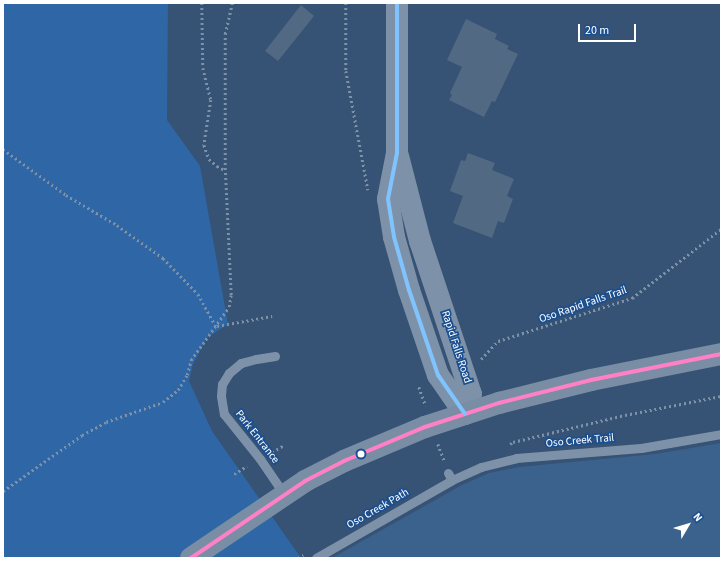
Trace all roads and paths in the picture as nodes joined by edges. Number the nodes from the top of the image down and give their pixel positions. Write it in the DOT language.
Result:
graph roads {
  1 [pos="202,3"];
  2 [pos="232,3"];
  3 [pos="397,3"];
  4 [pos="3,149"];
  5 [pos="397,153"];
  6 [pos="225,170"];
  7 [pos="721,229"];
  8 [pos="272,316"];
  9 [pos="216,326"];
  10 [pos="721,354"];
  11 [pos="276,356"];
  12 [pos="463,367"];
  13 [pos="721,396"];
  14 [pos="465,414"];
  15 [pos="721,434"];
  16 [pos="508,446"];
  17 [pos="450,476"];
  18 [pos="3,491"];
  19 [pos="284,494"];
  20 [pos="190,558"];
  21 [pos="316,558"];
  1 -- 6 [label="path"];
  2 -- 6 [label="path"];
  3 -- 5 [label="street, Rapid Falls Road"];
  4 -- 9 [label="path"];
  5 -- 12 [label="street, Rapid Falls Road"];
  5 -- 14 [label="street, Rapid Falls Road"];
  6 -- 9 [label="path"];
  7 -- 12 [label="path, Oso Rapid Falls Trail"];
  8 -- 9 [label="path"];
  9 -- 18 [label="path"];
  10 -- 14 [label="main road"];
  11 -- 19 [label="lane, Park Entrance"];
  12 -- 14 [label="street, Rapid Falls Road"];
  13 -- 16 [label="path, Oso Creek Trail"];
  14 -- 19 [label="main road"];
  15 -- 17 [label="lane, Oso Creek Trail"];
  17 -- 21 [label="lane, Oso Creek Path"];
  19 -- 20 [label="main road"];
}
